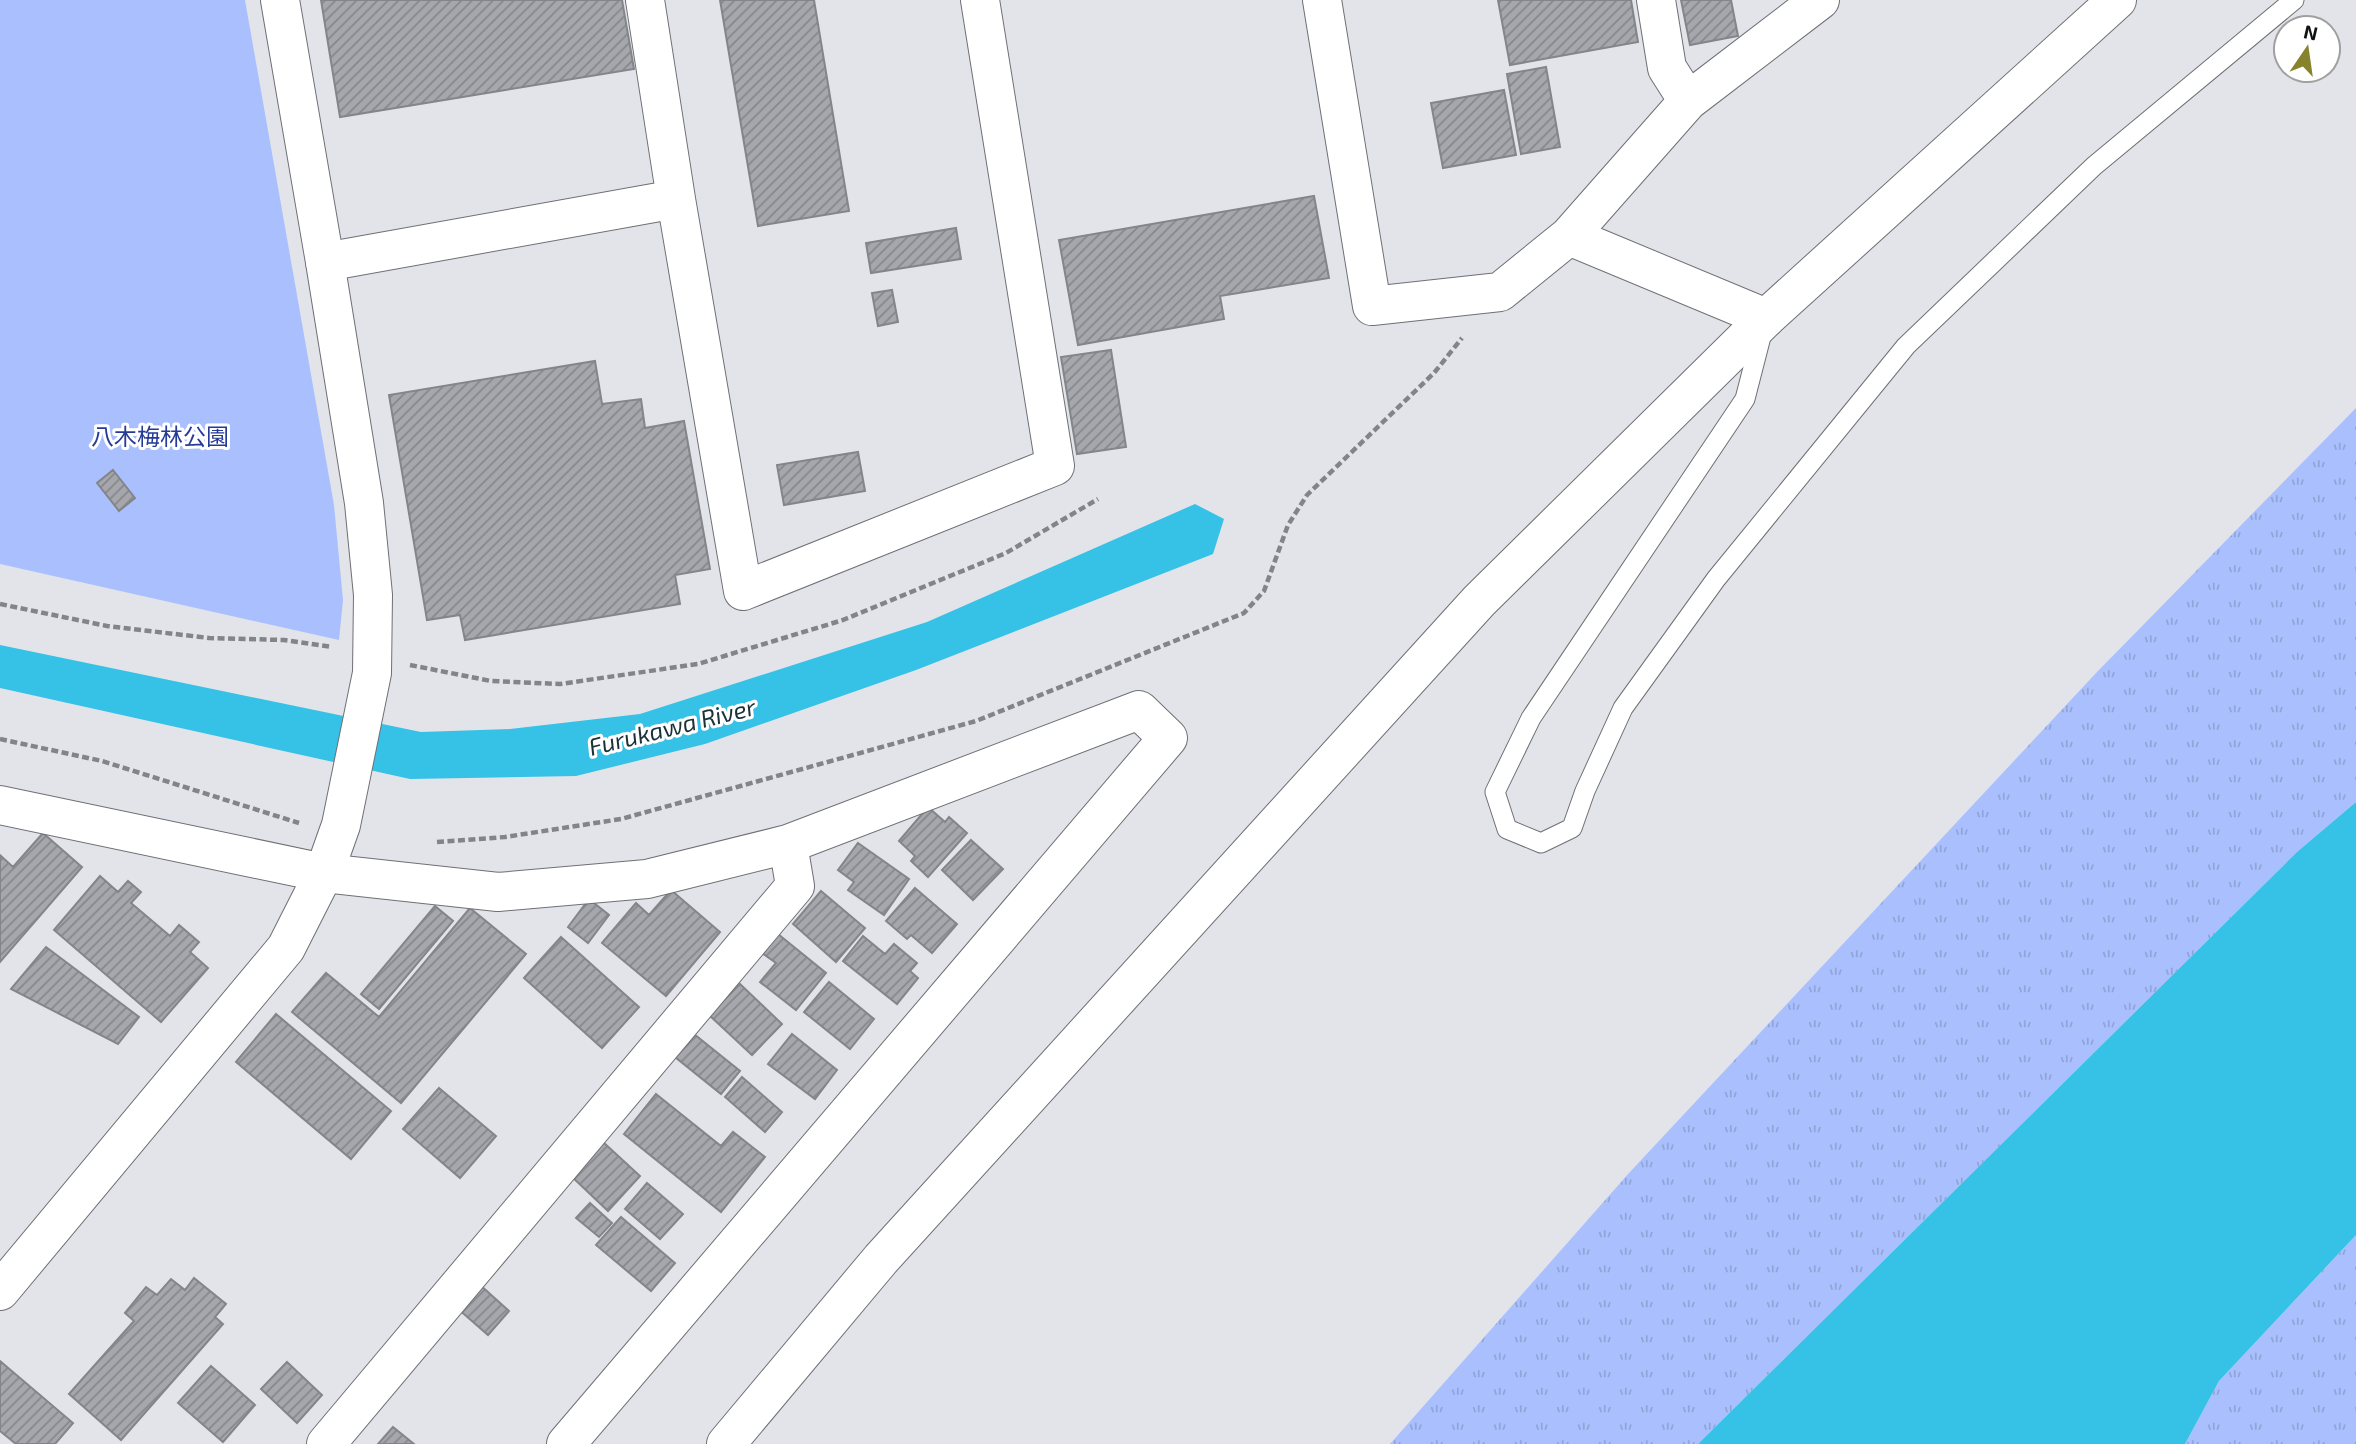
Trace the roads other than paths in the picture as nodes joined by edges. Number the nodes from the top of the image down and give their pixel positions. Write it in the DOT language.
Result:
graph roads {
  1 [pos="280,0"];
  2 [pos="645,0"];
  3 [pos="980,0"];
  4 [pos="1322,0"];
  5 [pos="1656,0"];
  6 [pos="1819,0"];
  7 [pos="2117,0"];
  8 [pos="2294,0"];
  9 [pos="1688,101"];
  10 [pos="676,199"];
  11 [pos="1569,236"];
  12 [pos="326,262"];
  13 [pos="1766,318"];
  14 [pos="0,806"];
  15 [pos="788,844"];
  16 [pos="324,873"];
  17 [pos="0,1291"];
  18 [pos="326,1444"];
  19 [pos="566,1444"];
  20 [pos="726,1444"];
  1 -- 12 [label="street"];
  2 -- 10 [label="street"];
  3 -- 10 [label="street"];
  4 -- 11 [label="street"];
  5 -- 9 [label="street"];
  6 -- 9 [label="street"];
  7 -- 13 [label="street"];
  8 -- 13 [label="lane"];
  9 -- 11 [label="street"];
  10 -- 12 [label="street"];
  11 -- 13 [label="street"];
  12 -- 16 [label="street"];
  13 -- 20 [label="street"];
  14 -- 16 [label="street"];
  15 -- 16 [label="street"];
  15 -- 18 [label="street"];
  15 -- 19 [label="street"];
  16 -- 17 [label="street"];
}
